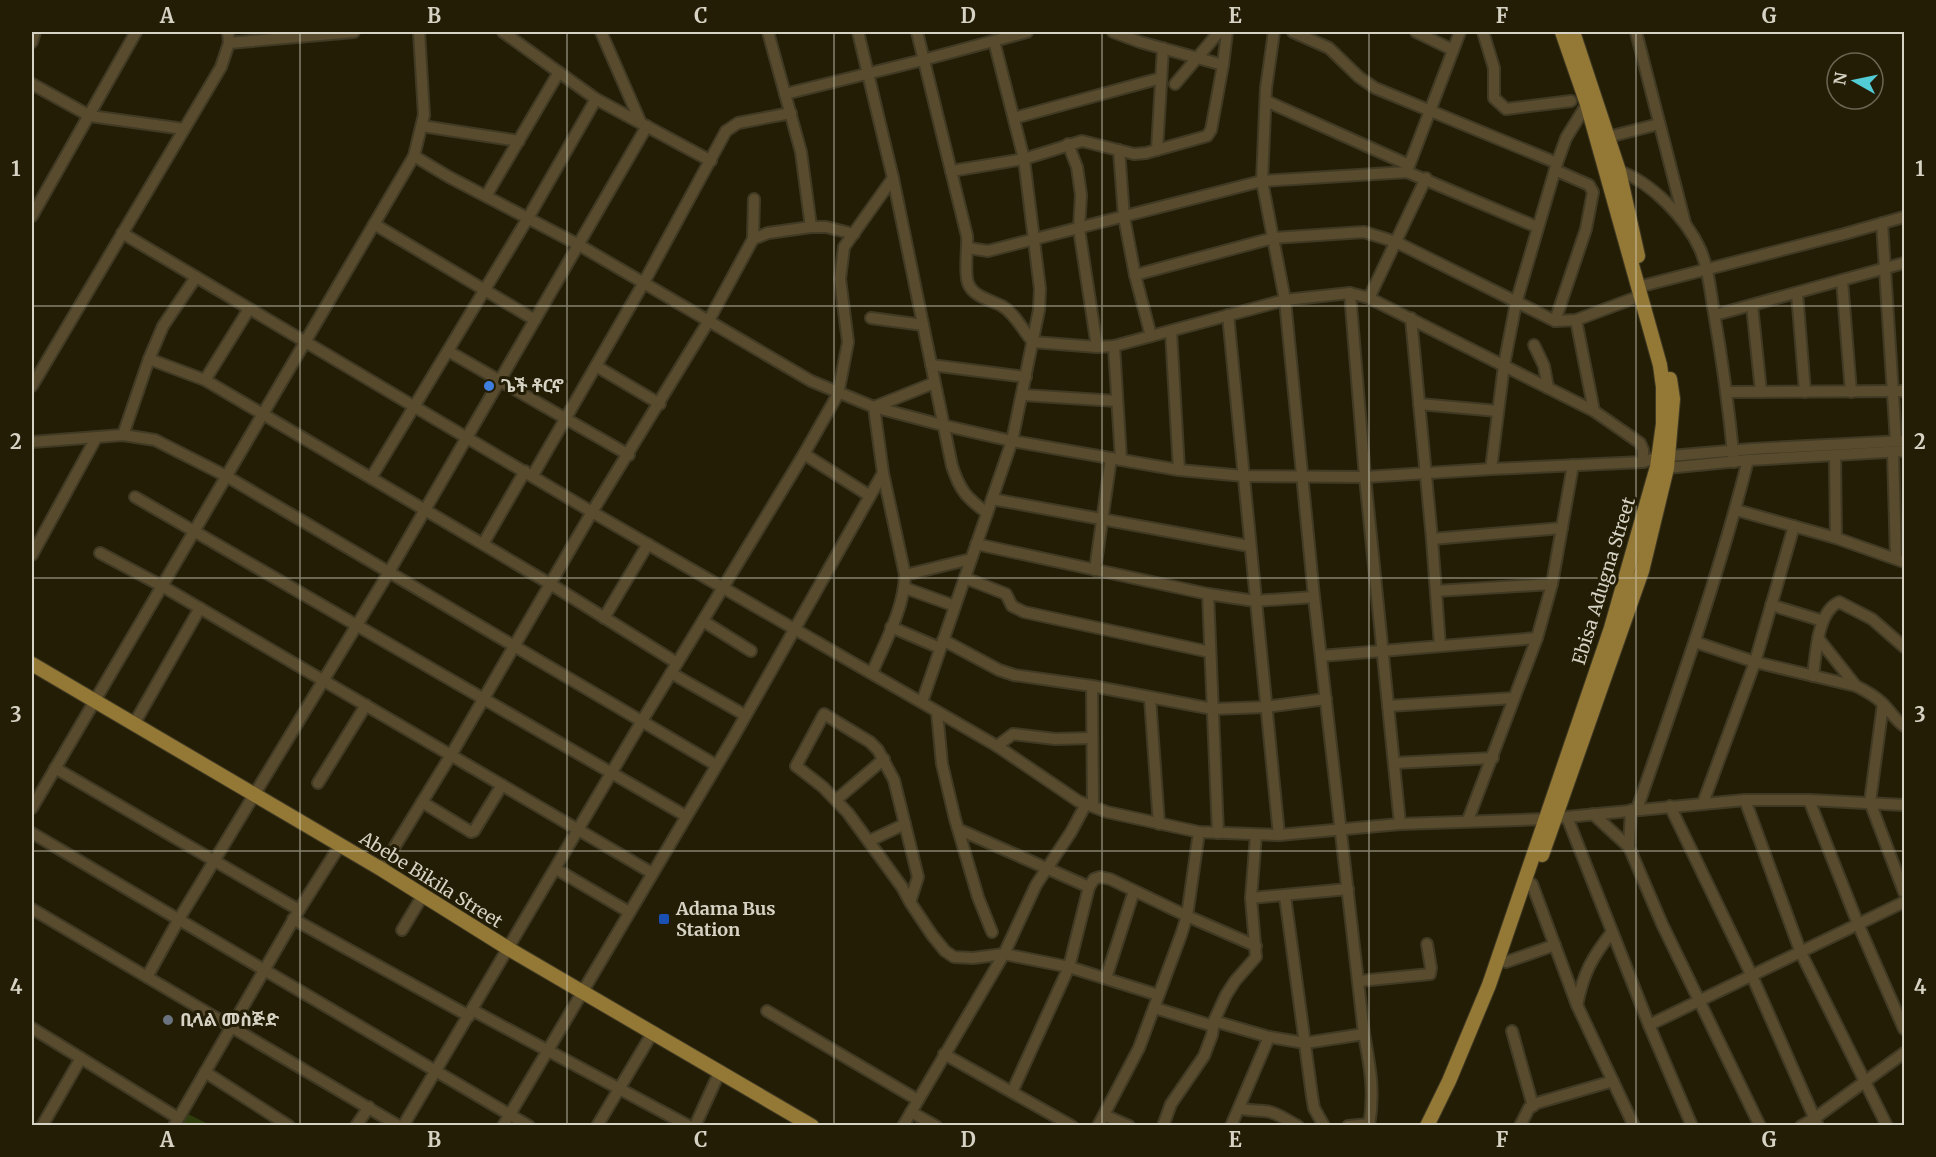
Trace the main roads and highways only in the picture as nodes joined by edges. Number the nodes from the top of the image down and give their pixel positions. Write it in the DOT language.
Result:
graph roads {
  1 [pos="1562,32"];
  2 [pos="1572,32"];
  3 [pos="1641,290"];
  4 [pos="32,664"];
  5 [pos="1556,818"];
  6 [pos="812,1125"];
  7 [pos="1427,1125"];
  8 [pos="1437,1125"];
  1 -- 3 [label="main road, Ebisa Adugna Street"];
  2 -- 3 [label="main road, Ebisa Adugna Street"];
  3 -- 5 [label="main road, Ebisa Adugna Street"];
  4 -- 6 [label="main road, Abebe Bikila Street"];
  5 -- 7 [label="main road, Ebisa Adugna Street"];
  5 -- 8 [label="main road, Ebisa Adugna Street"];
}
